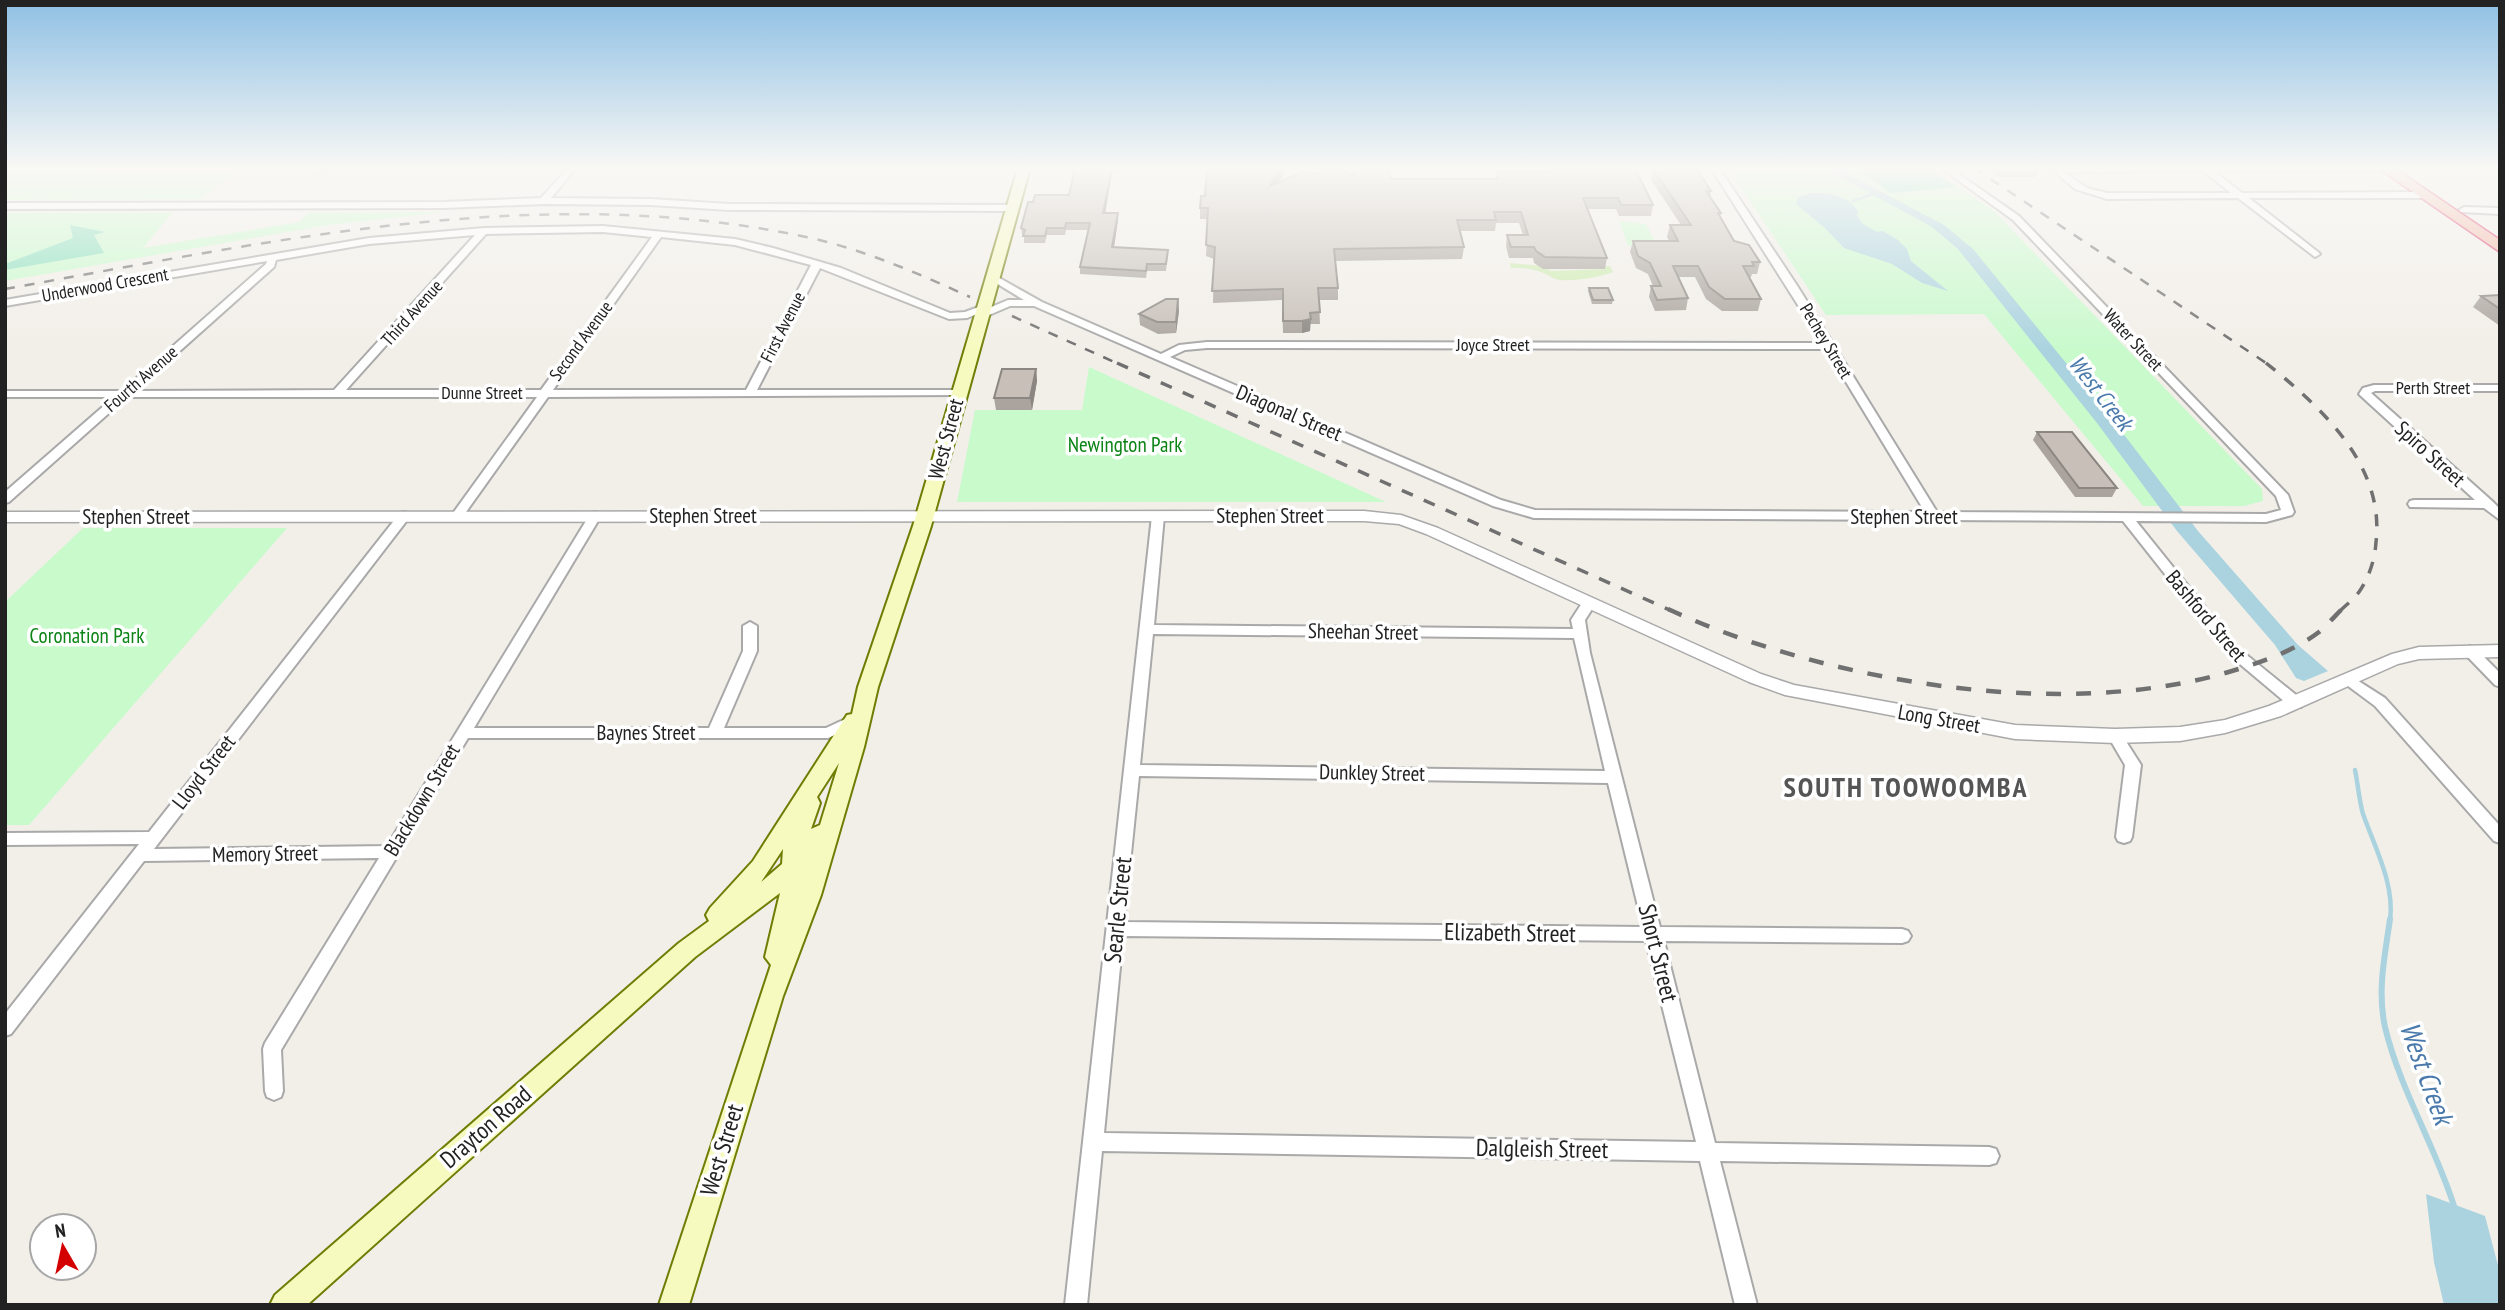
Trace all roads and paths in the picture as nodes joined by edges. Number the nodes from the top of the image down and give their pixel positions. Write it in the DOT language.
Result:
graph roads {
  1 [pos="595,229"];
  2 [pos="604,229"];
  3 [pos="1007,229"];
  4 [pos="1754,229"];
  5 [pos="2027,229"];
  6 [pos="2283,229"];
  7 [pos="2473,229"];
  8 [pos="484,231"];
  9 [pos="658,235"];
  10 [pos="2500,247"];
  11 [pos="2315,254"];
  12 [pos="272,256"];
  13 [pos="818,264"];
  14 [pos="994,278"];
  15 [pos="5,303"];
  16 [pos="1038,304"];
  17 [pos="983,312"];
  18 [pos="1828,346"];
  19 [pos="1161,358"];
  20 [pos="2500,388"];
  21 [pos="2367,390"];
  22 [pos="750,392"];
  23 [pos="338,393"];
  24 [pos="544,393"];
  25 [pos="958,393"];
  26 [pos="5,394"];
  27 [pos="124,394"];
  28 [pos="5,499"];
  29 [pos="2414,504"];
  30 [pos="2486,504"];
  31 [pos="2500,504"];
  32 [pos="1542,515"];
  33 [pos="404,516"];
  34 [pos="457,516"];
  35 [pos="595,516"];
  36 [pos="925,516"];
  37 [pos="1158,516"];
  38 [pos="2500,516"];
  39 [pos="5,517"];
  40 [pos="1934,517"];
  41 [pos="2127,518"];
  42 [pos="2266,518"];
  43 [pos="1401,520"];
  44 [pos="1590,603"];
  45 [pos="750,626"];
  46 [pos="1147,629"];
  47 [pos="1579,634"];
  48 [pos="2470,652"];
  49 [pos="2500,652"];
  50 [pos="2350,680"];
  51 [pos="2500,682"];
  52 [pos="2296,702"];
  53 [pos="858,715"];
  54 [pos="715,732"];
  55 [pos="463,733"];
  56 [pos="828,733"];
  57 [pos="2115,736"];
  58 [pos="854,747"];
  59 [pos="832,756"];
  60 [pos="1132,770"];
  61 [pos="1612,777"];
  62 [pos="818,780"];
  63 [pos="2124,837"];
  64 [pos="2500,837"];
  65 [pos="152,838"];
  66 [pos="5,839"];
  67 [pos="390,852"];
  68 [pos="140,855"];
  69 [pos="792,868"];
  70 [pos="1117,929"];
  71 [pos="1653,935"];
  72 [pos="1902,936"];
  73 [pos="687,950"];
  74 [pos="771,996"];
  75 [pos="5,1028"];
  76 [pos="274,1091"];
  77 [pos="1095,1142"];
  78 [pos="1709,1151"];
  79 [pos="1989,1156"];
  80 [pos="285,1305"];
  81 [pos="674,1305"];
  82 [pos="1076,1305"];
  83 [pos="1746,1305"];
  1 -- 8 [label="street, Underwood Crescent"];
  2 -- 9 [label="street, Underwood Crescent"];
  3 -- 14 [label="main road, West Street"];
  4 -- 18 [label="street, Pechey Street"];
  5 -- 42 [label="street, Water Street"];
  6 -- 11 [label="street"];
  7 -- 10 [label="highway"];
  8 -- 12 [label="street, Underwood Crescent"];
  8 -- 23 [label="street, Third Avenue"];
  9 -- 13 [label="street, Underwood Crescent"];
  9 -- 24 [label="street, Second Avenue"];
  12 -- 15 [label="street, Underwood Crescent"];
  12 -- 27 [label="street, Fourth Avenue"];
  13 -- 17 [label="street, Underwood Crescent"];
  13 -- 22 [label="street, First Avenue"];
  14 -- 16 [label="street, Diagonal Street"];
  14 -- 17 [label="main road, West Street"];
  16 -- 17 [label="street, Diagonal Street"];
  16 -- 19 [label="street, Diagonal Street"];
  17 -- 25 [label="main road, West Street"];
  18 -- 19 [label="street, Joyce Street"];
  18 -- 40 [label="street, Pechey Street"];
  19 -- 32 [label="street, Diagonal Street"];
  20 -- 21 [label="street, Perth Street"];
  21 -- 30 [label="street, Spiro Street"];
  22 -- 24 [label="street, Dunne Street"];
  22 -- 25 [label="street, Dunne Street"];
  23 -- 24 [label="street, Dunne Street"];
  23 -- 27 [label="street, Dunne Street"];
  24 -- 34 [label="street, Second Avenue"];
  25 -- 36 [label="main road, West Street"];
  26 -- 27 [label="street, Dunne Street"];
  27 -- 28 [label="street, Fourth Avenue"];
  29 -- 30 [label="street"];
  30 -- 31 [label="street"];
  30 -- 38 [label="street, Spiro Street"];
  32 -- 40 [label="street, Stephen Street"];
  33 -- 34 [label="street, Stephen Street"];
  33 -- 39 [label="street, Stephen Street"];
  33 -- 65 [label="street, Lloyd Street"];
  34 -- 35 [label="street, Stephen Street"];
  35 -- 36 [label="street, Stephen Street"];
  35 -- 55 [label="street, Blackdown Street"];
  36 -- 37 [label="street, Stephen Street"];
  36 -- 53 [label="main road, West Street"];
  37 -- 43 [label="street, Stephen Street"];
  37 -- 46 [label="street, Searle Street"];
  40 -- 41 [label="street, Stephen Street"];
  41 -- 42 [label="street, Stephen Street"];
  41 -- 52 [label="street, Bashford Street"];
  43 -- 44 [label="street, Long Street"];
  44 -- 47 [label="street"];
  44 -- 57 [label="street, Long Street"];
  45 -- 54 [label="street"];
  46 -- 47 [label="street, Sheehan Street"];
  46 -- 60 [label="street, Searle Street"];
  47 -- 61 [label="street, Short Street"];
  48 -- 49 [label="street, Long Street"];
  48 -- 50 [label="street, Long Street"];
  48 -- 51 [label="street"];
  50 -- 52 [label="street, Long Street"];
  50 -- 64 [label="street"];
  52 -- 57 [label="street, Long Street"];
  53 -- 56 [label="street, Baynes Street"];
  53 -- 58 [label="main road"];
  53 -- 59 [label="main road"];
  54 -- 55 [label="street, Baynes Street"];
  54 -- 56 [label="street, Baynes Street"];
  55 -- 67 [label="street, Blackdown Street"];
  56 -- 59 [label="street"];
  57 -- 63 [label="street"];
  58 -- 69 [label="main road"];
  58 -- 74 [label="main road"];
  59 -- 62 [label="main road"];
  60 -- 61 [label="street, Dunkley Street"];
  60 -- 70 [label="street, Searle Street"];
  61 -- 71 [label="street, Short Street"];
  62 -- 69 [label="main road"];
  62 -- 73 [label="main road"];
  65 -- 66 [label="street"];
  65 -- 68 [label="street, Lloyd Street"];
  67 -- 68 [label="street, Memory Street"];
  67 -- 76 [label="street, Blackdown Street"];
  68 -- 75 [label="street, Lloyd Street"];
  69 -- 73 [label="main road"];
  69 -- 74 [label="main road"];
  70 -- 71 [label="street, Elizabeth Street"];
  70 -- 77 [label="street, Searle Street"];
  71 -- 72 [label="street, Elizabeth Street"];
  71 -- 78 [label="street, Short Street"];
  73 -- 80 [label="main road, Drayton Road"];
  74 -- 81 [label="main road, West Street"];
  77 -- 78 [label="street, Dalgleish Street"];
  77 -- 82 [label="street, Searle Street"];
  78 -- 79 [label="street, Dalgleish Street"];
  78 -- 83 [label="street, Short Street"];
}
